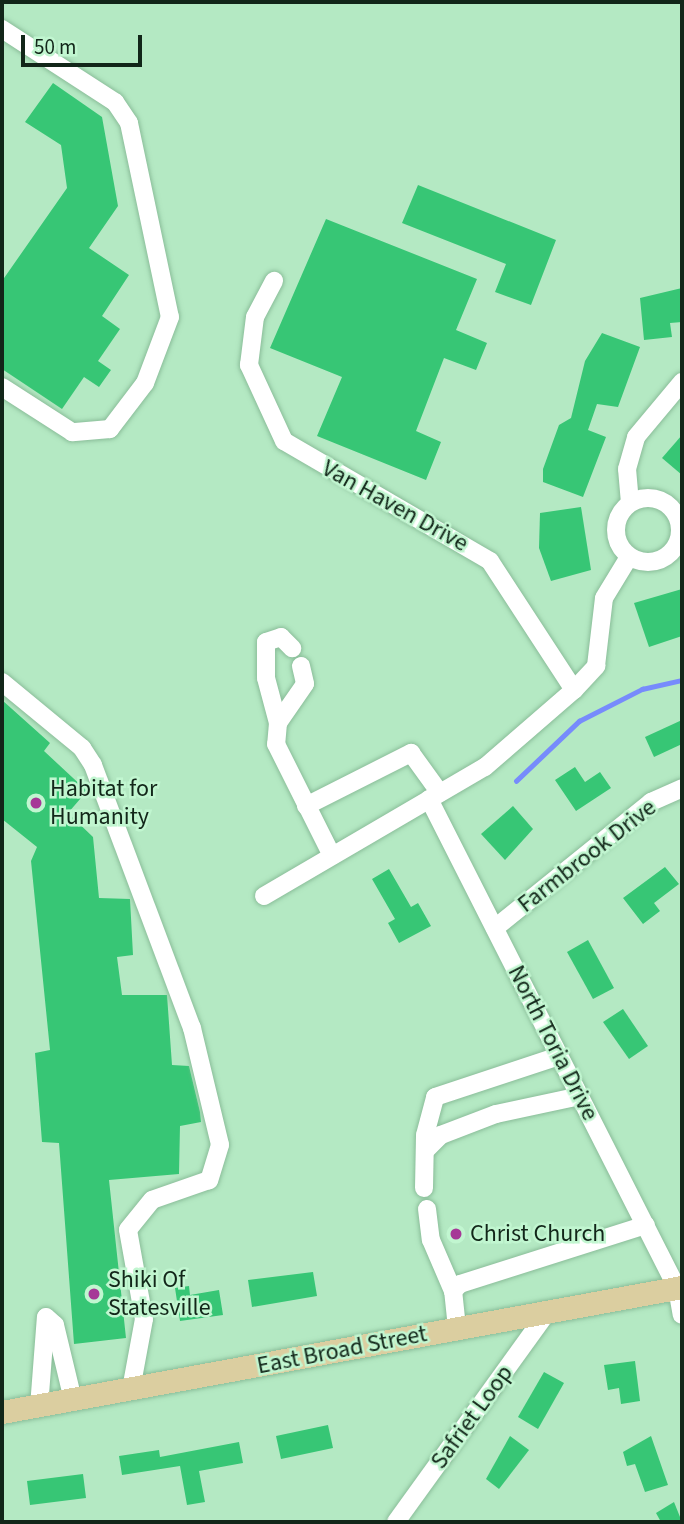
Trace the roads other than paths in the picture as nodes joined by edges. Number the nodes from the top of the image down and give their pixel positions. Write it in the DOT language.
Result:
graph roads {
  1 [pos="2,29"];
  2 [pos="274,281"];
  3 [pos="682,382"];
  4 [pos="2,387"];
  5 [pos="630,503"];
  6 [pos="678,549"];
  7 [pos="629,557"];
  8 [pos="292,648"];
  9 [pos="300,666"];
  10 [pos="2,682"];
  11 [pos="575,690"];
  12 [pos="278,723"];
  13 [pos="682,788"];
  14 [pos="434,796"];
  15 [pos="306,806"];
  16 [pos="332,856"];
  17 [pos="264,896"];
  18 [pos="495,928"];
  19 [pos="559,1056"];
  20 [pos="580,1096"];
  21 [pos="425,1151"];
  22 [pos="424,1188"];
  23 [pos="427,1209"];
  24 [pos="646,1225"];
  25 [pos="680,1287"];
  26 [pos="453,1291"];
  27 [pos="548,1311"];
  28 [pos="682,1315"];
  29 [pos="457,1328"];
  30 [pos="131,1389"];
  31 [pos="73,1400"];
  32 [pos="39,1406"];
  33 [pos="2,1412"];
  34 [pos="396,1522"];
  1 -- 4 [label="street"];
  2 -- 11 [label="street, Van Haven Drive"];
  3 -- 5 [label="street"];
  5 -- 6 [label="street"];
  5 -- 7 [label="street"];
  6 -- 7 [label="street"];
  7 -- 11 [label="street"];
  8 -- 12 [label="street"];
  9 -- 12 [label="street"];
  10 -- 30 [label="street"];
  11 -- 14 [label="street"];
  12 -- 15 [label="street"];
  13 -- 18 [label="street, Farmbrook Drive"];
  14 -- 15 [label="street, North Toria Drive"];
  14 -- 16 [label="street"];
  14 -- 18 [label="street, North Toria Drive"];
  15 -- 16 [label="street"];
  16 -- 17 [label="street"];
  18 -- 19 [label="street, North Toria Drive"];
  19 -- 20 [label="street, North Toria Drive"];
  19 -- 21 [label="street"];
  20 -- 21 [label="street"];
  20 -- 24 [label="street, North Toria Drive"];
  21 -- 22 [label="street"];
  23 -- 26 [label="street"];
  24 -- 25 [label="street, North Toria Drive"];
  24 -- 26 [label="street"];
  25 -- 27 [label="main road, East Broad Street"];
  25 -- 28 [label="street, North Toria Drive"];
  26 -- 29 [label="street"];
  27 -- 29 [label="main road, East Broad Street"];
  27 -- 34 [label="street, Safriet Loop"];
  29 -- 30 [label="main road, East Broad Street"];
  30 -- 31 [label="main road, East Broad Street"];
  31 -- 32 [label="main road, East Broad Street"];
  31 -- 32 [label="street"];
  32 -- 33 [label="main road, East Broad Street"];
}
